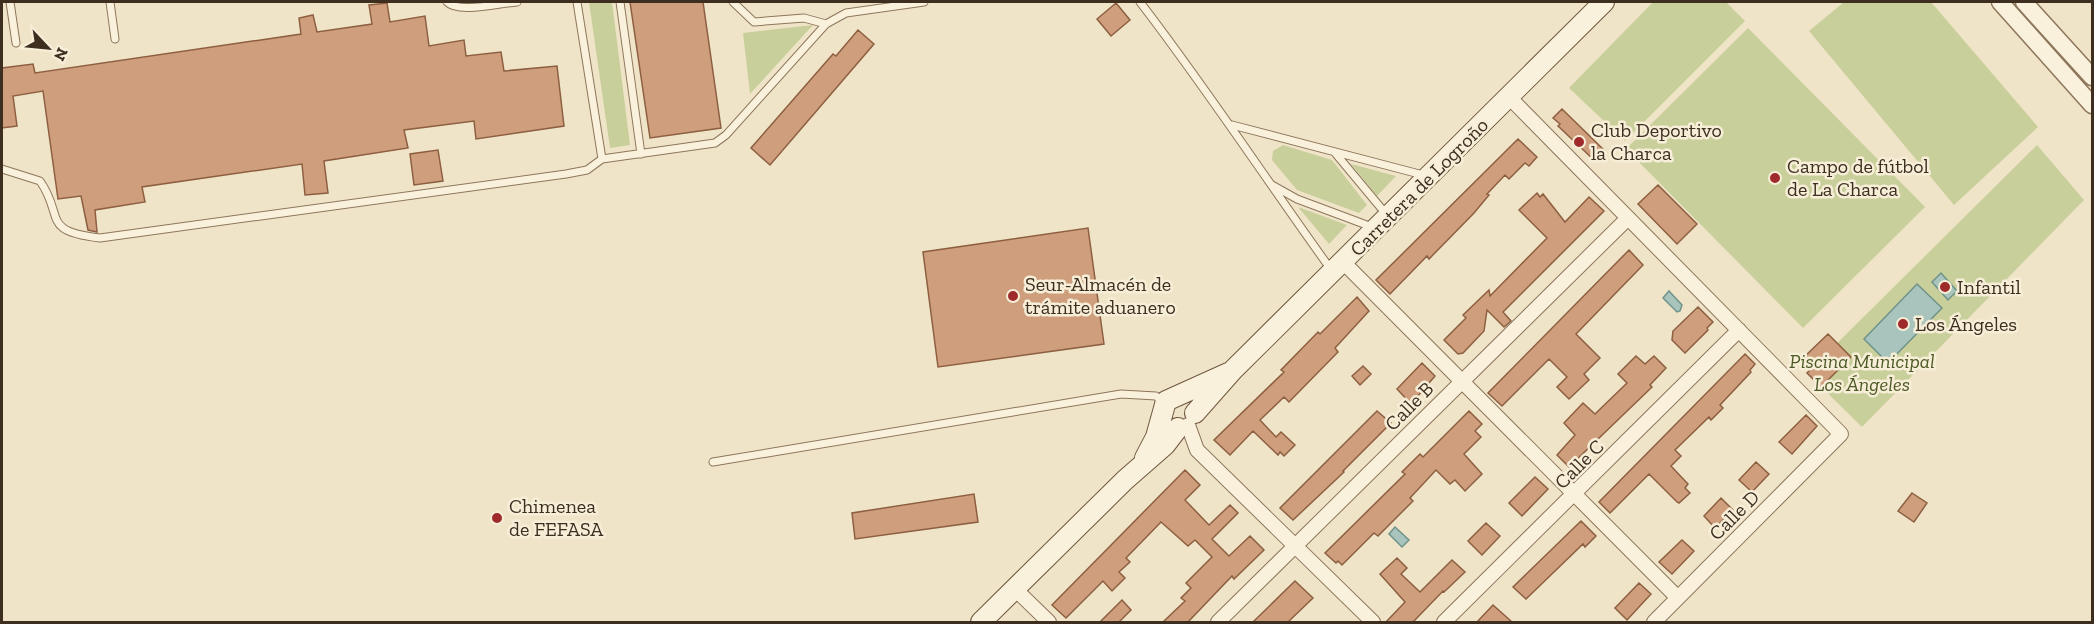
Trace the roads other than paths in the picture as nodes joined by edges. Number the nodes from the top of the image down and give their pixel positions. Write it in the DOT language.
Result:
graph roads {
  1 [pos="10,2"];
  2 [pos="110,2"];
  3 [pos="447,2"];
  4 [pos="517,2"];
  5 [pos="577,2"];
  6 [pos="620,2"];
  7 [pos="733,2"];
  8 [pos="924,2"];
  9 [pos="1140,2"];
  10 [pos="1604,2"];
  11 [pos="2000,2"];
  12 [pos="2025,2"];
  13 [pos="826,24"];
  14 [pos="115,39"];
  15 [pos="16,44"];
  16 [pos="2092,77"];
  17 [pos="1508,96"];
  18 [pos="2092,105"];
  19 [pos="1232,125"];
  20 [pos="641,154"];
  21 [pos="1336,154"];
  22 [pos="602,159"];
  23 [pos="2,169"];
  24 [pos="1429,176"];
  25 [pos="1269,184"];
  26 [pos="1628,218"];
  27 [pos="1383,223"];
  28 [pos="1338,268"];
  29 [pos="1739,330"];
  30 [pos="1233,370"];
  31 [pos="1462,382"];
  32 [pos="1168,403"];
  33 [pos="1187,422"];
  34 [pos="712,462"];
  35 [pos="1143,463"];
  36 [pos="1575,495"];
  37 [pos="1296,546"];
  38 [pos="1022,595"];
  39 [pos="1678,598"];
  40 [pos="981,622"];
  41 [pos="1049,622"];
  42 [pos="1218,622"];
  43 [pos="1373,622"];
  44 [pos="1444,622"];
  45 [pos="1654,622"];
  1 -- 15 [label="lane"];
  2 -- 14 [label="lane"];
  3 -- 4 [label="lane"];
  5 -- 22 [label="lane"];
  6 -- 20 [label="lane"];
  7 -- 13 [label="lane"];
  8 -- 13 [label="lane"];
  9 -- 19 [label="lane"];
  10 -- 17 [label="main road, Carretera de Logroño"];
  11 -- 18 [label="street"];
  12 -- 16 [label="street"];
  13 -- 20 [label="lane"];
  17 -- 24 [label="main road, Carretera de Logroño"];
  17 -- 26 [label="street"];
  19 -- 21 [label="lane"];
  19 -- 25 [label="lane"];
  20 -- 22 [label="lane"];
  21 -- 24 [label="lane"];
  21 -- 27 [label="lane"];
  22 -- 23 [label="lane"];
  24 -- 27 [label="main road, Carretera de Logroño"];
  25 -- 27 [label="lane"];
  25 -- 28 [label="lane"];
  26 -- 29 [label="street"];
  26 -- 31 [label="street, Calle B"];
  27 -- 28 [label="main road, Carretera de Logroño"];
  28 -- 30 [label="main road, Carretera de Logroño"];
  28 -- 31 [label="street"];
  29 -- 36 [label="street, Calle C"];
  29 -- 39 [label="street, Calle D"];
  30 -- 32 [label="main road, Carretera de Logroño"];
  30 -- 33 [label="main road, Carretera de Logroño"];
  31 -- 36 [label="street"];
  31 -- 37 [label="street, Calle B"];
  32 -- 33 [label="main road"];
  32 -- 33 [label="main road"];
  32 -- 34 [label="lane"];
  32 -- 35 [label="main road, Carretera de Logroño"];
  33 -- 35 [label="main road, Carretera de Logroño"];
  33 -- 37 [label="street"];
  35 -- 38 [label="main road, Carretera de Logroño"];
  36 -- 39 [label="street"];
  36 -- 44 [label="street, Calle C"];
  37 -- 42 [label="street, Calle B"];
  37 -- 43 [label="street"];
  38 -- 40 [label="main road, Carretera de Logroño"];
  38 -- 41 [label="street"];
  39 -- 45 [label="street, Calle D"];
}
